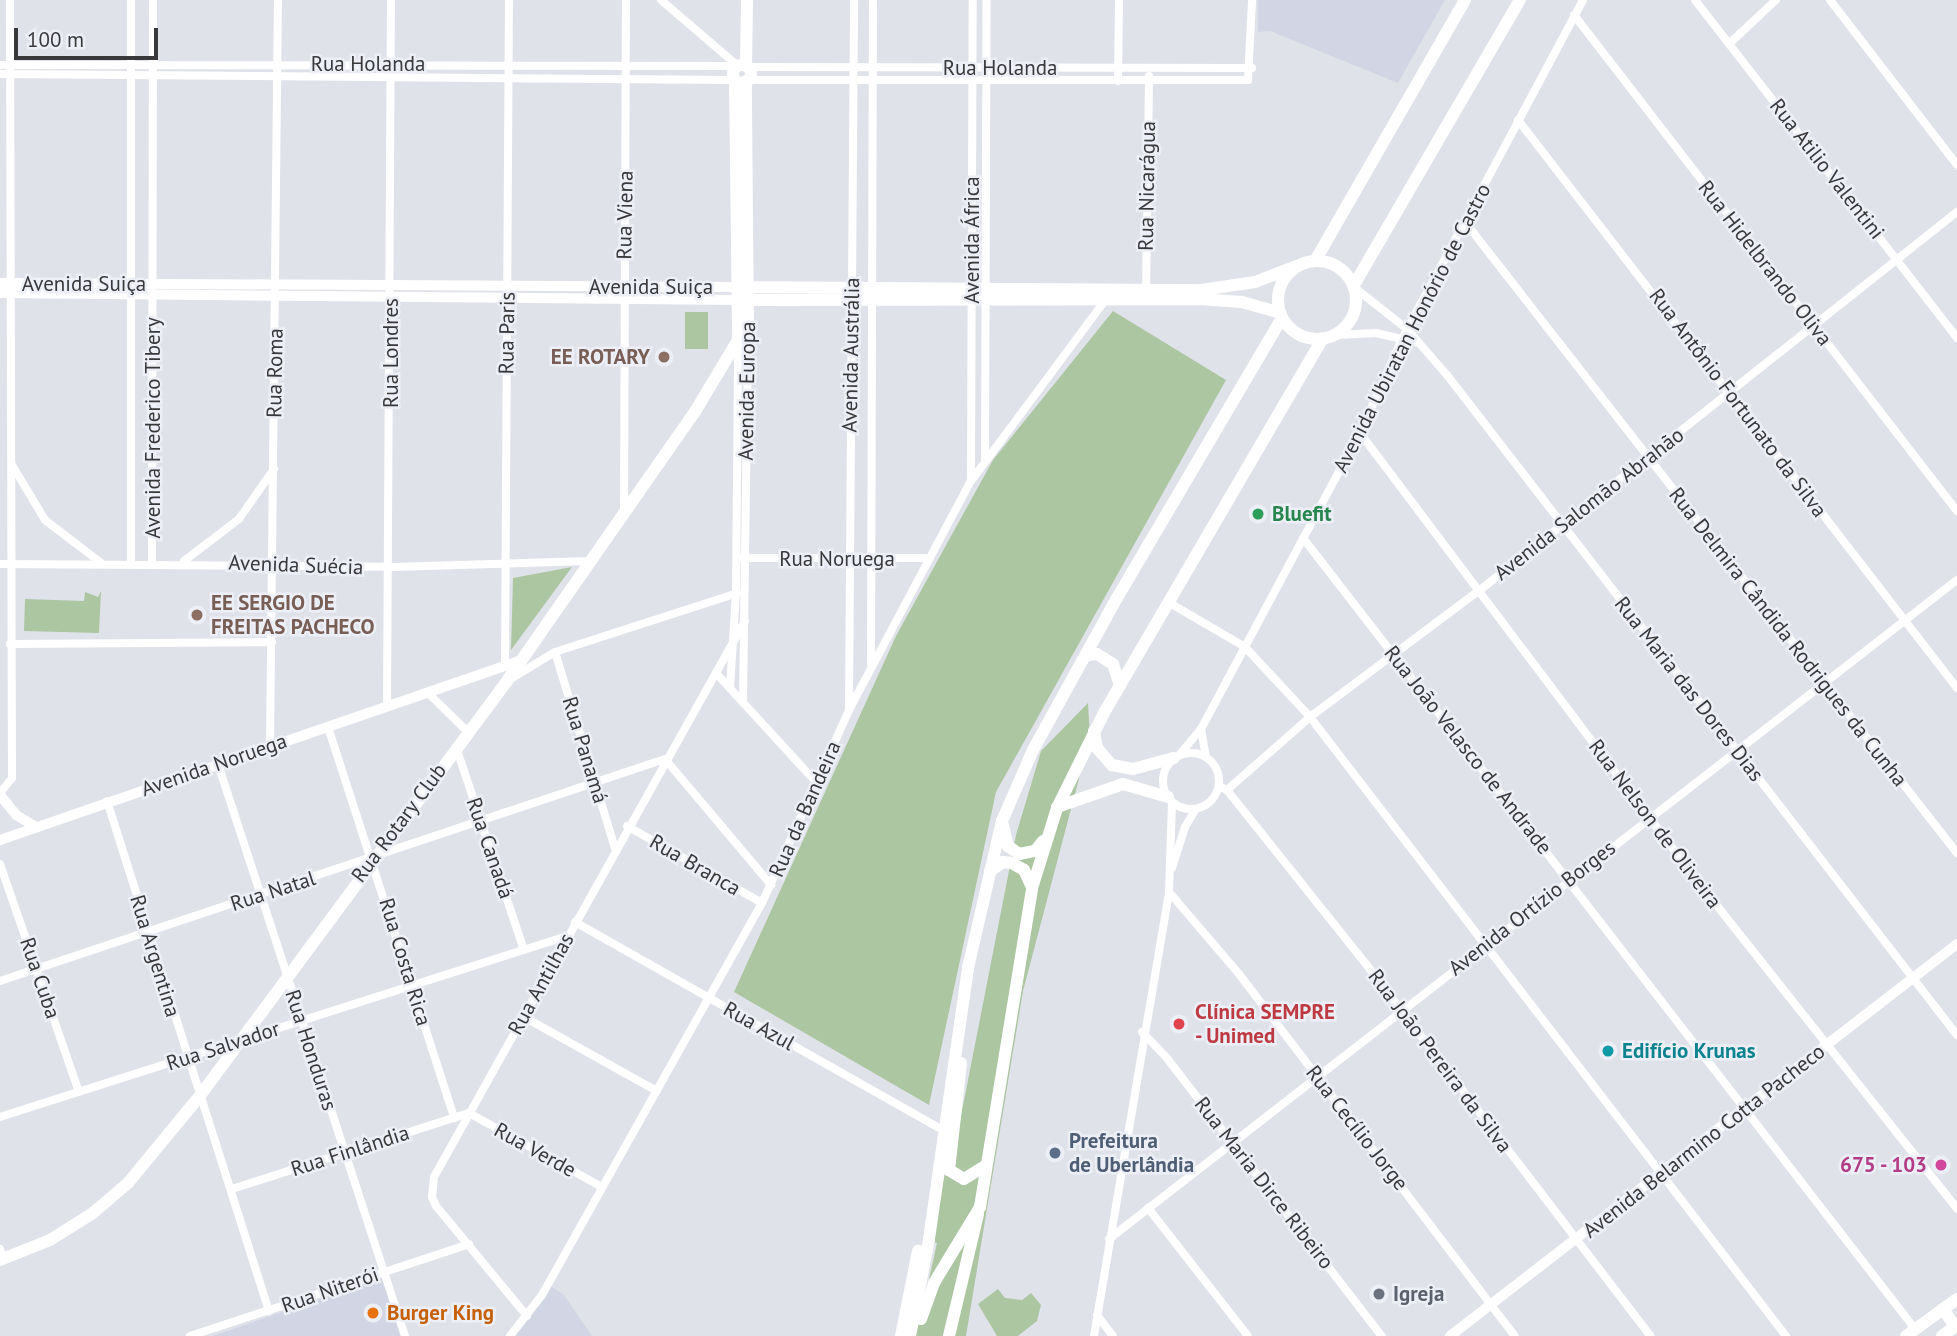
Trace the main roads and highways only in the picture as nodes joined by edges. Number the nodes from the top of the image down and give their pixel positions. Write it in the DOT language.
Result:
graph roads {
  1 [pos="739,0"];
  2 [pos="747,0"];
  3 [pos="1465,0"];
  4 [pos="1520,0"];
  5 [pos="742,72"];
  6 [pos="1315,261"];
  7 [pos="1297,266"];
  8 [pos="1354,287"];
  9 [pos="743,293"];
  10 [pos="1146,296"];
  11 [pos="1281,315"];
  12 [pos="743,337"];
  13 [pos="1322,339"];
  14 [pos="1087,655"];
  15 [pos="1120,686"];
  16 [pos="1094,731"];
  17 [pos="1177,756"];
  18 [pos="1170,800"];
  19 [pos="1057,808"];
  20 [pos="1002,821"];
  21 [pos="1044,839"];
  22 [pos="990,871"];
  23 [pos="1032,887"];
  24 [pos="958,1046"];
  25 [pos="985,1166"];
  26 [pos="937,1184"];
  27 [pos="979,1207"];
  28 [pos="1,1256"];
  29 [pos="1957,1299"];
  30 [pos="1943,1309"];
  31 [pos="1956,1325"];
  32 [pos="1911,1332"];
  33 [pos="901,1336"];
  34 [pos="910,1336"];
  35 [pos="917,1336"];
  36 [pos="949,1336"];
  37 [pos="1942,1336"];
  1 -- 5 [label="main road, Avenida Europa"];
  2 -- 5 [label="main road, Avenida Europa"];
  3 -- 6 [label="main road"];
  4 -- 8 [label="main road"];
  5 -- 9 [label="main road, Avenida Europa"];
  6 -- 7 [label="main road"];
  6 -- 8 [label="main road"];
  7 -- 10 [label="main road, Avenida Suiça"];
  7 -- 11 [label="main road"];
  8 -- 13 [label="main road"];
  9 -- 10 [label="main road, Avenida Suiça"];
  9 -- 12 [label="main road, Avenida Europa"];
  10 -- 11 [label="main road, Avenida Suiça"];
  11 -- 13 [label="main road"];
  11 -- 14 [label="main road"];
  12 -- 28 [label="main road, Rua Rotary Club"];
  13 -- 15 [label="main road"];
  14 -- 15 [label="main road"];
  14 -- 20 [label="main road"];
  15 -- 16 [label="main road"];
  16 -- 17 [label="main road"];
  16 -- 19 [label="main road"];
  18 -- 19 [label="main road"];
  19 -- 21 [label="main road"];
  20 -- 21 [label="main road"];
  20 -- 22 [label="main road"];
  21 -- 23 [label="main road"];
  22 -- 23 [label="main road"];
  22 -- 24 [label="main road"];
  23 -- 25 [label="main road"];
  24 -- 25 [label="main road"];
  24 -- 26 [label="main road"];
  25 -- 27 [label="main road"];
  26 -- 33 [label="main road"];
  26 -- 34 [label="main road"];
  27 -- 35 [label="main road"];
  27 -- 36 [label="main road"];
  29 -- 30 [label="main road"];
  30 -- 31 [label="main road"];
  30 -- 32 [label="main road"];
  31 -- 37 [label="main road"];
}
